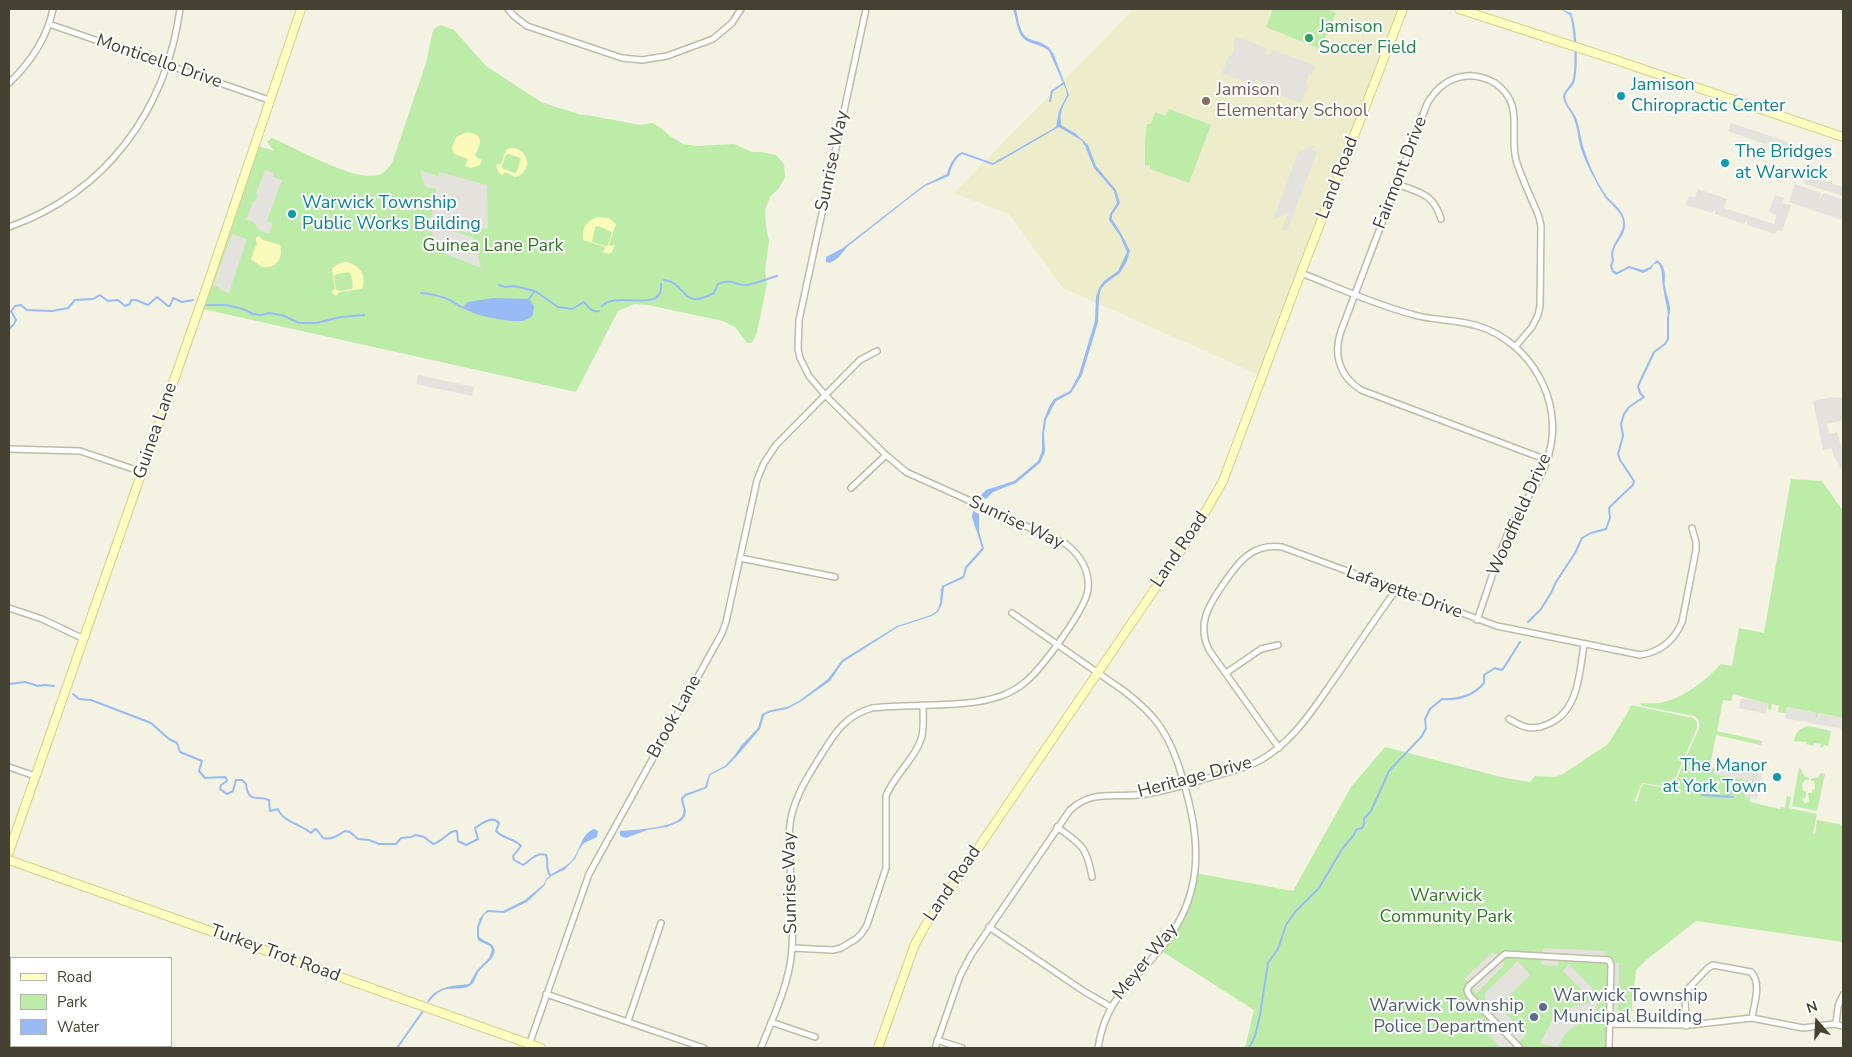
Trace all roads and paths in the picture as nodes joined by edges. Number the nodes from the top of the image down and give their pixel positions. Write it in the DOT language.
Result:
graph roads {
  1 [pos="53,9"];
  2 [pos="180,9"];
  3 [pos="301,9"];
  4 [pos="508,9"];
  5 [pos="741,9"];
  6 [pos="866,9"];
  7 [pos="1403,9"];
  8 [pos="1459,9"];
  9 [pos="49,24"];
  10 [pos="167,65"];
  11 [pos="9,83"];
  12 [pos="269,100"];
  13 [pos="1843,137"];
  14 [pos="1397,184"];
  15 [pos="1441,219"];
  16 [pos="9,227"];
  17 [pos="1301,273"];
  18 [pos="1355,294"];
  19 [pos="1516,346"];
  20 [pos="877,351"];
  21 [pos="825,395"];
  22 [pos="9,449"];
  23 [pos="886,455"];
  24 [pos="1547,460"];
  25 [pos="142,472"];
  26 [pos="851,488"];
  27 [pos="1692,528"];
  28 [pos="740,558"];
  29 [pos="835,577"];
  30 [pos="1396,590"];
  31 [pos="9,608"];
  32 [pos="1012,613"];
  33 [pos="1477,620"];
  34 [pos="84,639"];
  35 [pos="1056,645"];
  36 [pos="1278,645"];
  37 [pos="1584,645"];
  38 [pos="1097,673"];
  39 [pos="1226,673"];
  40 [pos="923,705"];
  41 [pos="1510,719"];
  42 [pos="1279,748"];
  43 [pos="9,768"];
  44 [pos="36,776"];
  45 [pos="1184,784"];
  46 [pos="1057,828"];
  47 [pos="9,852"];
  48 [pos="9,860"];
  49 [pos="1092,877"];
  50 [pos="661,924"];
  51 [pos="989,927"];
  52 [pos="792,948"];
  53 [pos="546,994"];
  54 [pos="1843,995"];
  55 [pos="1111,1007"];
  56 [pos="1752,1018"];
  57 [pos="628,1021"];
  58 [pos="771,1022"];
  59 [pos="1610,1024"];
  60 [pos="1836,1024"];
  61 [pos="1688,1026"];
  62 [pos="1843,1026"];
  63 [pos="815,1037"];
  64 [pos="938,1040"];
  65 [pos="529,1046"];
  66 [pos="541,1048"];
  67 [pos="704,1048"];
  68 [pos="762,1048"];
  69 [pos="878,1048"];
  70 [pos="934,1048"];
  71 [pos="962,1048"];
  72 [pos="1098,1048"];
  73 [pos="1520,1048"];
  74 [pos="1609,1048"];
  1 -- 9 [label="street"];
  2 -- 10 [label="street"];
  3 -- 12 [label="street, Guinea Lane"];
  4 -- 5 [label="street"];
  6 -- 21 [label="street, Sunrise Way"];
  7 -- 17 [label="street, Land Road"];
  8 -- 13 [label="street"];
  9 -- 10 [label="street, Monticello Drive"];
  9 -- 11 [label="street"];
  10 -- 12 [label="street, Monticello Drive"];
  10 -- 16 [label="street"];
  12 -- 25 [label="street, Guinea Lane"];
  14 -- 15 [label="street"];
  14 -- 18 [label="street, Fairmont Drive"];
  14 -- 19 [label="street, Fairmont Drive"];
  17 -- 18 [label="street, Woodfield Drive"];
  17 -- 38 [label="street, Land Road"];
  18 -- 19 [label="street, Woodfield Drive"];
  18 -- 24 [label="street, Fairmont Drive"];
  19 -- 24 [label="street, Woodfield Drive"];
  20 -- 21 [label="street, Brook Lane"];
  21 -- 23 [label="street, Sunrise Way"];
  21 -- 28 [label="street, Brook Lane"];
  22 -- 25 [label="street"];
  23 -- 26 [label="street"];
  23 -- 35 [label="street, Sunrise Way"];
  24 -- 33 [label="street, Woodfield Drive"];
  25 -- 34 [label="street, Guinea Lane"];
  27 -- 37 [label="street, Lafayette Drive"];
  28 -- 29 [label="street"];
  28 -- 53 [label="street, Brook Lane"];
  30 -- 33 [label="street, Lafayette Drive"];
  30 -- 39 [label="street, Lafayette Drive"];
  30 -- 42 [label="street, Heritage Drive"];
  31 -- 34 [label="street"];
  32 -- 35 [label="street, Meyer Way"];
  33 -- 37 [label="street, Lafayette Drive"];
  34 -- 44 [label="street, Guinea Lane"];
  35 -- 38 [label="street, Meyer Way"];
  35 -- 40 [label="street, Sunrise Way"];
  36 -- 39 [label="street"];
  37 -- 41 [label="street"];
  38 -- 45 [label="street, Meyer Way"];
  38 -- 69 [label="street, Land Road"];
  39 -- 42 [label="street, Lafayette Drive"];
  40 -- 52 [label="street"];
  40 -- 52 [label="street, Sunrise Way"];
  42 -- 45 [label="street, Heritage Drive"];
  43 -- 44 [label="street"];
  44 -- 47 [label="street, Guinea Lane"];
  45 -- 46 [label="street, Heritage Drive"];
  45 -- 55 [label="street, Meyer Way"];
  46 -- 49 [label="street"];
  46 -- 51 [label="street, Heritage Drive"];
  48 -- 65 [label="street, Turkey Trot Road"];
  50 -- 57 [label="street"];
  51 -- 55 [label="street"];
  51 -- 64 [label="street, Heritage Drive"];
  52 -- 58 [label="street, Sunrise Way"];
  53 -- 57 [label="street"];
  53 -- 65 [label="street, Brook Lane"];
  54 -- 60 [label="street"];
  55 -- 72 [label="street, Meyer Way"];
  56 -- 60 [label="street"];
  56 -- 61 [label="street"];
  56 -- 61 [label="street"];
  57 -- 67 [label="street"];
  58 -- 63 [label="street"];
  58 -- 68 [label="street, Sunrise Way"];
  59 -- 61 [label="street"];
  59 -- 73 [label="street"];
  59 -- 74 [label="street"];
  60 -- 62 [label="street"];
  64 -- 70 [label="street, Heritage Drive"];
  64 -- 71 [label="street"];
  65 -- 66 [label="street, Turkey Trot Road"];
}
